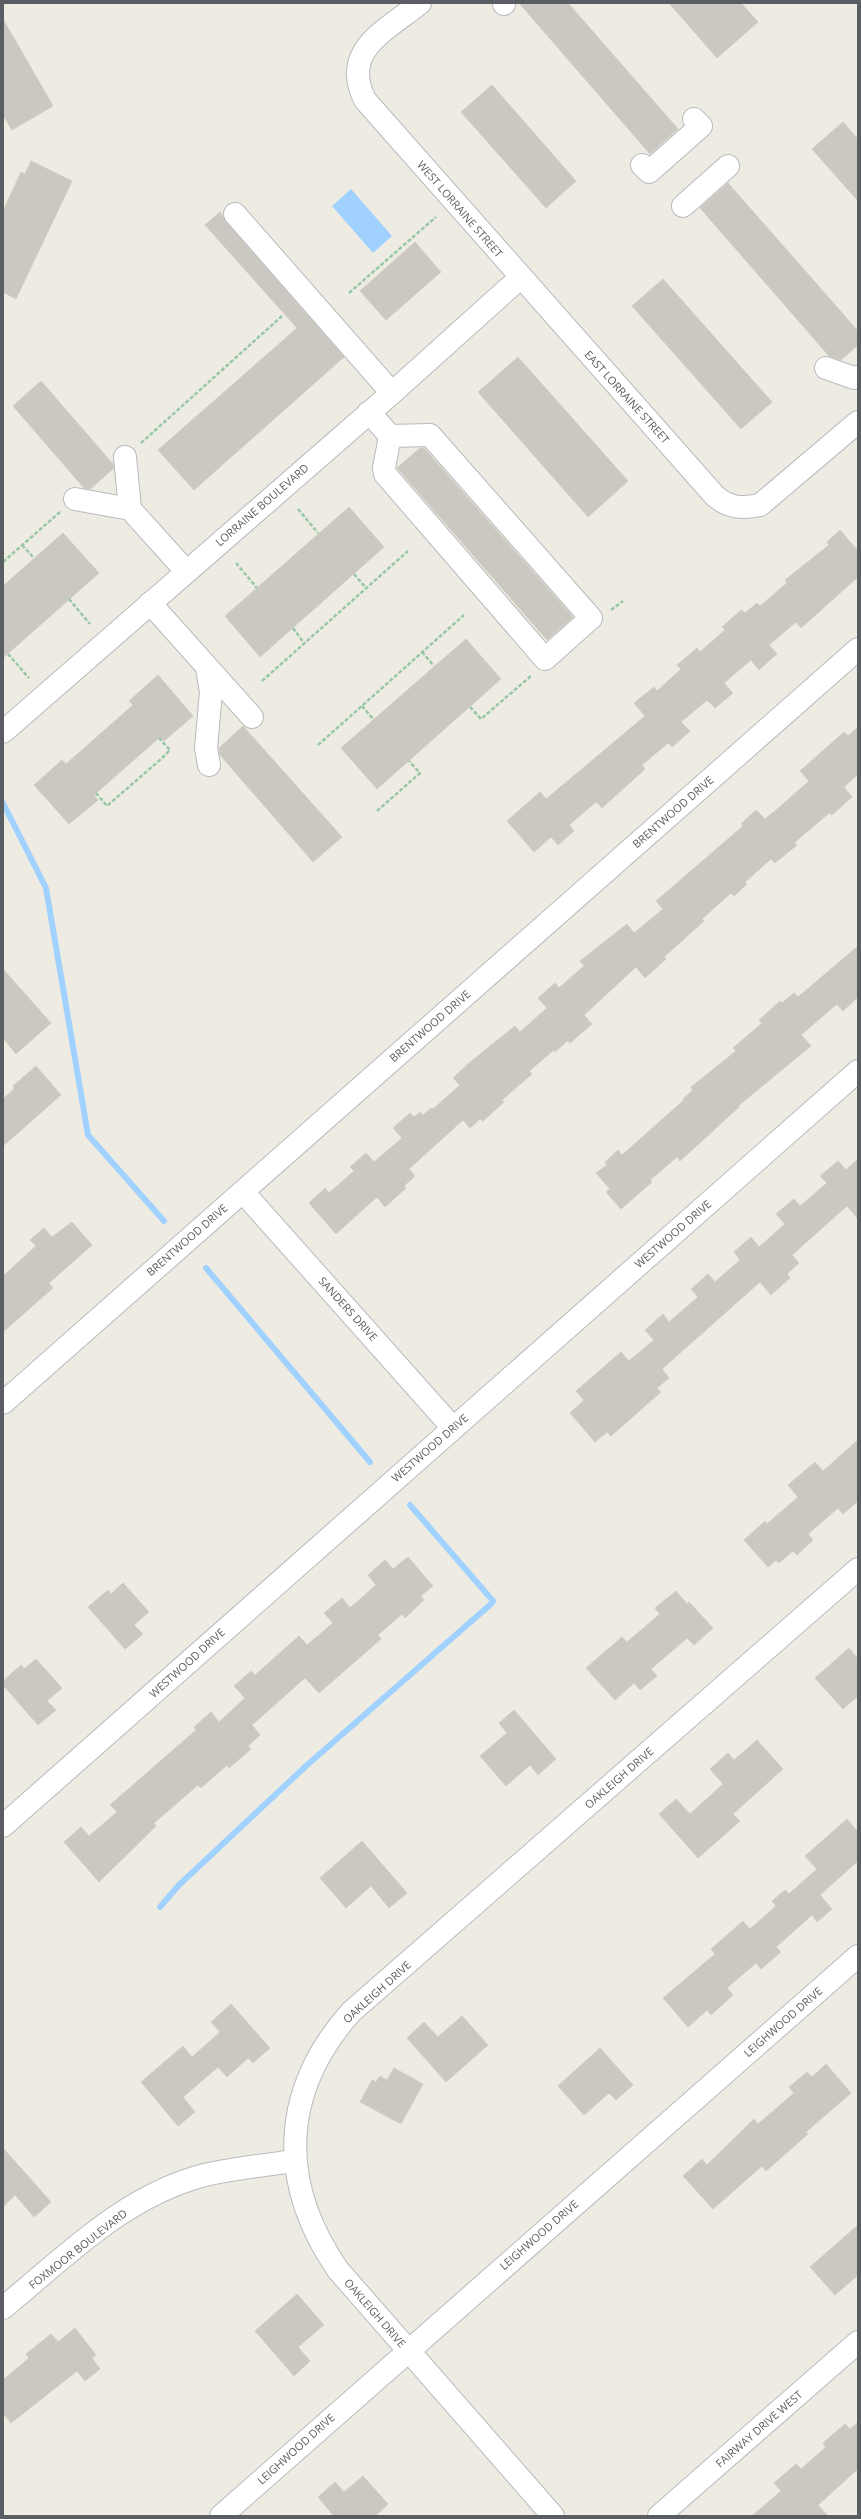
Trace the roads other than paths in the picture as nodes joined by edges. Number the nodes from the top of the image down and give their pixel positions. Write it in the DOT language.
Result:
graph roads {
  1 [pos="420,3"];
  2 [pos="694,118"];
  3 [pos="642,165"];
  4 [pos="728,166"];
  5 [pos="684,206"];
  6 [pos="235,214"];
  7 [pos="521,277"];
  8 [pos="826,368"];
  9 [pos="858,377"];
  10 [pos="392,393"];
  11 [pos="369,412"];
  12 [pos="858,422"];
  13 [pos="390,436"];
  14 [pos="125,456"];
  15 [pos="75,500"];
  16 [pos="130,509"];
  17 [pos="186,572"];
  18 [pos="150,603"];
  19 [pos="858,649"];
  20 [pos="207,668"];
  21 [pos="252,717"];
  22 [pos="3,732"];
  23 [pos="209,765"];
  24 [pos="858,1071"];
  25 [pos="243,1192"];
  26 [pos="3,1403"];
  27 [pos="453,1428"];
  28 [pos="858,1568"];
  29 [pos="3,1826"];
  30 [pos="858,1956"];
  31 [pos="295,2161"];
  32 [pos="3,2308"];
  33 [pos="858,2342"];
  34 [pos="407,2350"];
  35 [pos="221,2516"];
  36 [pos="553,2516"];
  37 [pos="659,2516"];
  1 -- 7 [label="street, WEST LORRAINE STREET"];
  2 -- 3 [label="street"];
  4 -- 5 [label="street"];
  6 -- 10 [label="street"];
  7 -- 10 [label="street, LORRAINE BOULEVARD"];
  7 -- 12 [label="street, EAST LORRAINE STREET"];
  8 -- 9 [label="street"];
  10 -- 11 [label="street, LORRAINE BOULEVARD"];
  11 -- 13 [label="street"];
  11 -- 17 [label="street, LORRAINE BOULEVARD"];
  13 -- 13 [label="street"];
  14 -- 16 [label="street"];
  15 -- 16 [label="street"];
  16 -- 17 [label="street"];
  17 -- 18 [label="street, LORRAINE BOULEVARD"];
  18 -- 20 [label="street"];
  18 -- 22 [label="street, LORRAINE BOULEVARD"];
  19 -- 25 [label="street, BRENTWOOD DRIVE"];
  20 -- 21 [label="street"];
  20 -- 23 [label="street"];
  24 -- 27 [label="street, WESTWOOD DRIVE"];
  25 -- 26 [label="street, BRENTWOOD DRIVE"];
  25 -- 27 [label="street, SANDERS DRIVE"];
  27 -- 29 [label="street, WESTWOOD DRIVE"];
  28 -- 31 [label="street, OAKLEIGH DRIVE"];
  30 -- 34 [label="street, LEIGHWOOD DRIVE"];
  31 -- 32 [label="street, FOXMOOR BOULEVARD"];
  31 -- 34 [label="street, OAKLEIGH DRIVE"];
  33 -- 37 [label="street, FAIRWAY DRIVE WEST"];
  34 -- 35 [label="street, LEIGHWOOD DRIVE"];
  34 -- 36 [label="street, OAKLEIGH DRIVE"];
}
